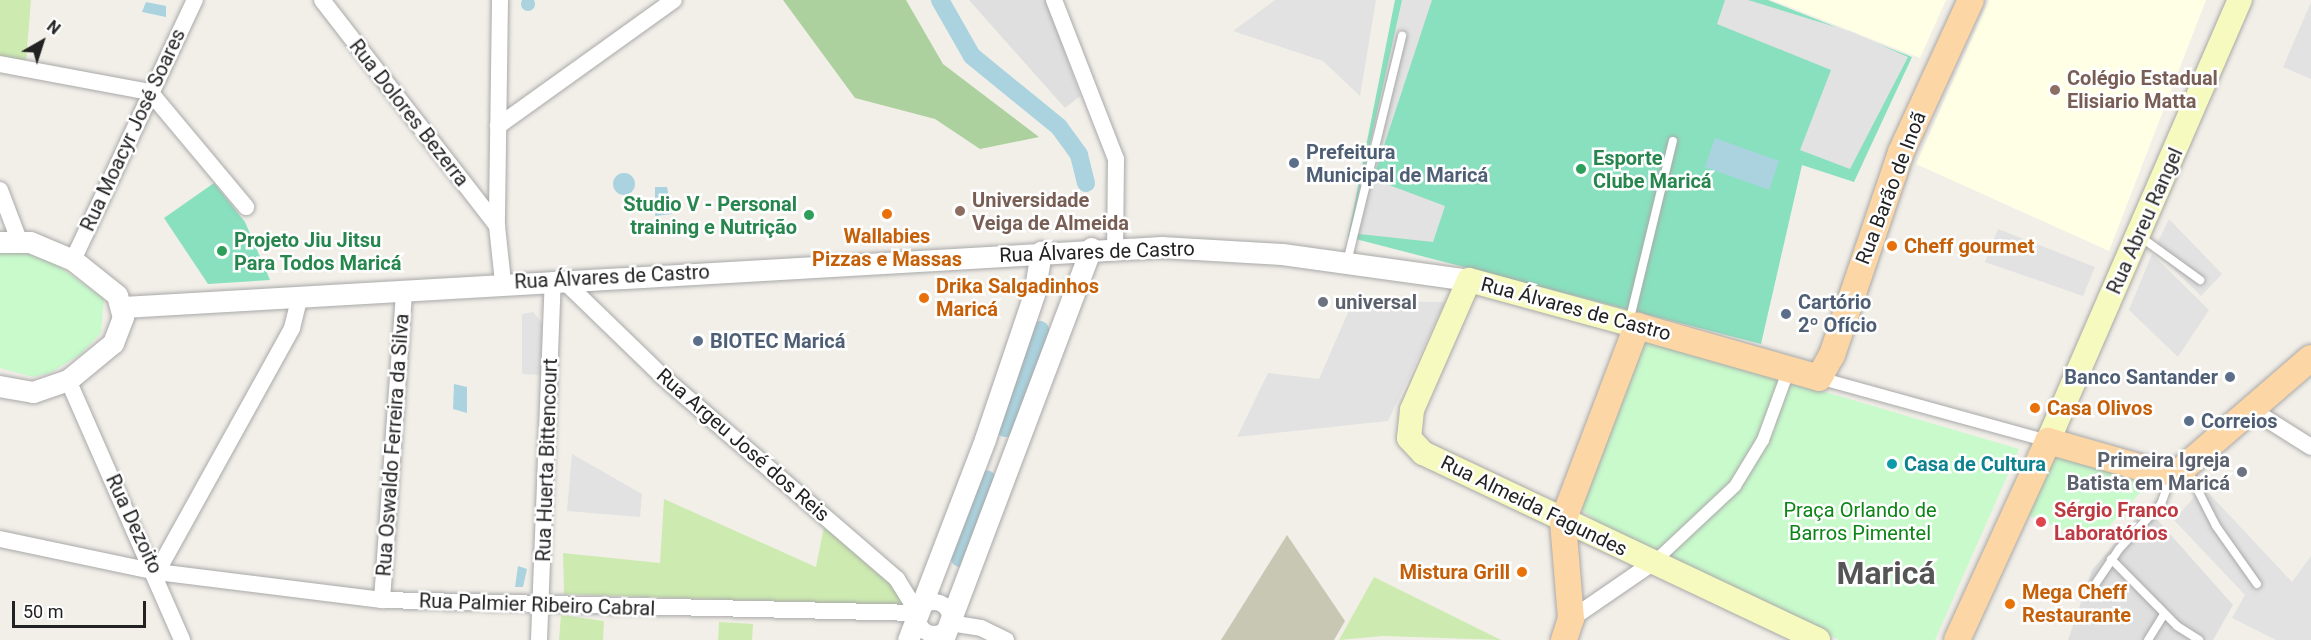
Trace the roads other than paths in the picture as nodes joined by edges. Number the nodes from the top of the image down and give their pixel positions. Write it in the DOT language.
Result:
graph roads {
  1 [pos="195,0"];
  2 [pos="322,0"];
  3 [pos="500,0"];
  4 [pos="674,0"];
  5 [pos="1054,0"];
  6 [pos="1971,0"];
  7 [pos="2240,0"];
  8 [pos="1402,36"];
  9 [pos="0,64"];
  10 [pos="150,92"];
  11 [pos="498,126"];
  12 [pos="1673,141"];
  13 [pos="497,187"];
  14 [pos="0,190"];
  15 [pos="471,192"];
  16 [pos="246,207"];
  17 [pos="497,226"];
  18 [pos="2138,235"];
  19 [pos="10,241"];
  20 [pos="1091,248"];
  21 [pos="1115,251"];
  22 [pos="1041,252"];
  23 [pos="73,260"];
  24 [pos="1347,262"];
  25 [pos="558,280"];
  26 [pos="1469,280"];
  27 [pos="2200,280"];
  28 [pos="503,282"];
  29 [pos="404,290"];
  30 [pos="298,300"];
  31 [pos="123,307"];
  32 [pos="1637,326"];
  33 [pos="2311,358"];
  34 [pos="1789,369"];
  35 [pos="1819,378"];
  36 [pos="68,380"];
  37 [pos="0,387"];
  38 [pos="46,390"];
  39 [pos="81,411"];
  40 [pos="2254,411"];
  41 [pos="2048,441"];
  42 [pos="2311,447"];
  43 [pos="2179,471"];
  44 [pos="1563,521"];
  45 [pos="0,539"];
  46 [pos="2111,559"];
  47 [pos="1654,562"];
  48 [pos="157,572"];
  49 [pos="2257,584"];
  50 [pos="2090,592"];
  51 [pos="382,600"];
  52 [pos="541,606"];
  53 [pos="918,614"];
  54 [pos="2164,614"];
  55 [pos="1568,630"];
  56 [pos="947,632"];
  57 [pos="183,640"];
  58 [pos="539,640"];
  59 [pos="908,640"];
  60 [pos="1006,640"];
  61 [pos="1818,640"];
  62 [pos="1957,640"];
  63 [pos="2148,640"];
  64 [pos="2199,640"];
  1 -- 10 [label="street, Rua Moacyr José Soares"];
  2 -- 15 [label="street, Rua Dolores Bezerra"];
  3 -- 11 [label="street"];
  4 -- 11 [label="street"];
  5 -- 21 [label="street"];
  6 -- 35 [label="main road, Rua Barão de Inoã"];
  7 -- 18 [label="main road, Rua Abreu Rangel"];
  8 -- 24 [label="lane"];
  9 -- 10 [label="street"];
  10 -- 16 [label="street"];
  10 -- 23 [label="street, Rua Moacyr José Soares"];
  11 -- 13 [label="street"];
  12 -- 32 [label="lane"];
  13 -- 15 [label="street"];
  13 -- 17 [label="street"];
  14 -- 19 [label="street"];
  15 -- 17 [label="street, Rua Dolores Bezerra"];
  17 -- 28 [label="street"];
  18 -- 27 [label="lane"];
  18 -- 41 [label="main road, Rua Abreu Rangel"];
  19 -- 23 [label="street"];
  20 -- 21 [label="street, Rua Álvares de Castro"];
  20 -- 22 [label="street, Rua Álvares de Castro"];
  20 -- 56 [label="street"];
  21 -- 24 [label="street, Rua Álvares de Castro"];
  22 -- 25 [label="street, Rua Álvares de Castro"];
  22 -- 53 [label="street"];
  23 -- 31 [label="street"];
  24 -- 26 [label="street, Rua Álvares de Castro"];
  25 -- 28 [label="street, Rua Álvares de Castro"];
  25 -- 52 [label="street, Rua Huerta Bittencourt"];
  25 -- 53 [label="street, Rua Argeu José dos Reis"];
  26 -- 32 [label="main road, Rua Álvares de Castro"];
  26 -- 44 [label="main road, Rua Almeida Fagundes"];
  28 -- 29 [label="street, Rua Álvares de Castro"];
  29 -- 30 [label="street, Rua Álvares de Castro"];
  29 -- 51 [label="street, Rua Oswaldo Ferreira da Silva"];
  30 -- 31 [label="street, Rua Álvares de Castro"];
  30 -- 48 [label="street"];
  31 -- 36 [label="street"];
  32 -- 34 [label="main road, Rua Álvares de Castro"];
  32 -- 44 [label="main road"];
  33 -- 40 [label="main road"];
  34 -- 35 [label="main road, Rua Álvares de Castro"];
  34 -- 47 [label="street"];
  35 -- 41 [label="street, Rua Álvares de Castro"];
  36 -- 38 [label="street"];
  36 -- 39 [label="street, Rua Dezoito"];
  37 -- 38 [label="street"];
  38 -- 39 [label="street"];
  39 -- 48 [label="street, Rua Dezoito"];
  40 -- 42 [label="street"];
  40 -- 43 [label="main road"];
  41 -- 43 [label="main road"];
  41 -- 62 [label="main road"];
  43 -- 46 [label="lane"];
  43 -- 49 [label="lane"];
  44 -- 47 [label="main road, Rua Almeida Fagundes"];
  44 -- 55 [label="main road"];
  45 -- 48 [label="street, Rua Palmier Ribeiro Cabral"];
  46 -- 50 [label="lane"];
  46 -- 54 [label="lane"];
  47 -- 55 [label="street"];
  47 -- 61 [label="main road, Rua Almeida Fagundes"];
  48 -- 51 [label="street, Rua Palmier Ribeiro Cabral"];
  48 -- 57 [label="street, Rua Dezoito"];
  51 -- 52 [label="street, Rua Palmier Ribeiro Cabral"];
  52 -- 53 [label="street, Rua Palmier Ribeiro Cabral"];
  52 -- 58 [label="street, Rua Huerta Bittencourt"];
  53 -- 56 [label="street"];
  53 -- 56 [label="street"];
  53 -- 59 [label="street"];
  54 -- 63 [label="lane"];
  54 -- 64 [label="lane"];
  56 -- 60 [label="street"];
}
